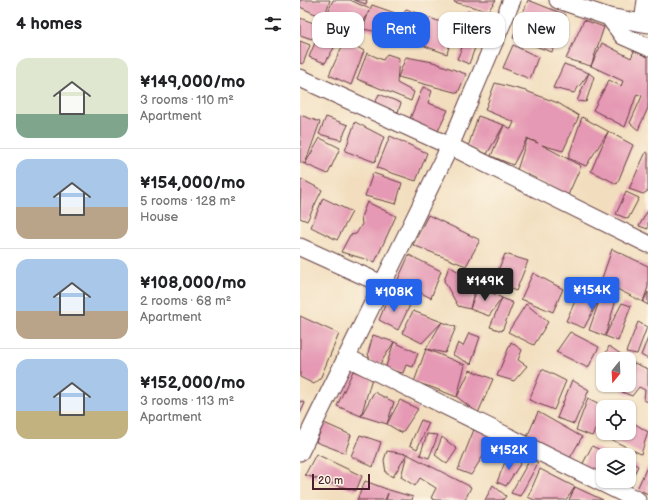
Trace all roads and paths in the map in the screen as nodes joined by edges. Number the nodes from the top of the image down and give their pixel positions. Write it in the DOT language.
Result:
graph roads {
  1 [pos="512,0"];
  2 [pos="558,0"];
  3 [pos="646,0"];
  4 [pos="609,17"];
  5 [pos="645,23"];
  6 [pos="648,47"];
  7 [pos="300,78"];
  8 [pos="450,146"];
  9 [pos="648,244"];
  10 [pos="300,247"];
  11 [pos="382,284"];
  12 [pos="346,357"];
  13 [pos="300,452"];
  14 [pos="637,500"];
  1 -- 8 [label="street"];
  2 -- 4 [label="street"];
  3 -- 5 [label="street"];
  4 -- 5 [label="street"];
  4 -- 6 [label="street"];
  7 -- 8 [label="street"];
  8 -- 9 [label="street"];
  8 -- 11 [label="street"];
  10 -- 11 [label="street"];
  11 -- 12 [label="street"];
  12 -- 13 [label="street"];
  12 -- 14 [label="street"];
}
